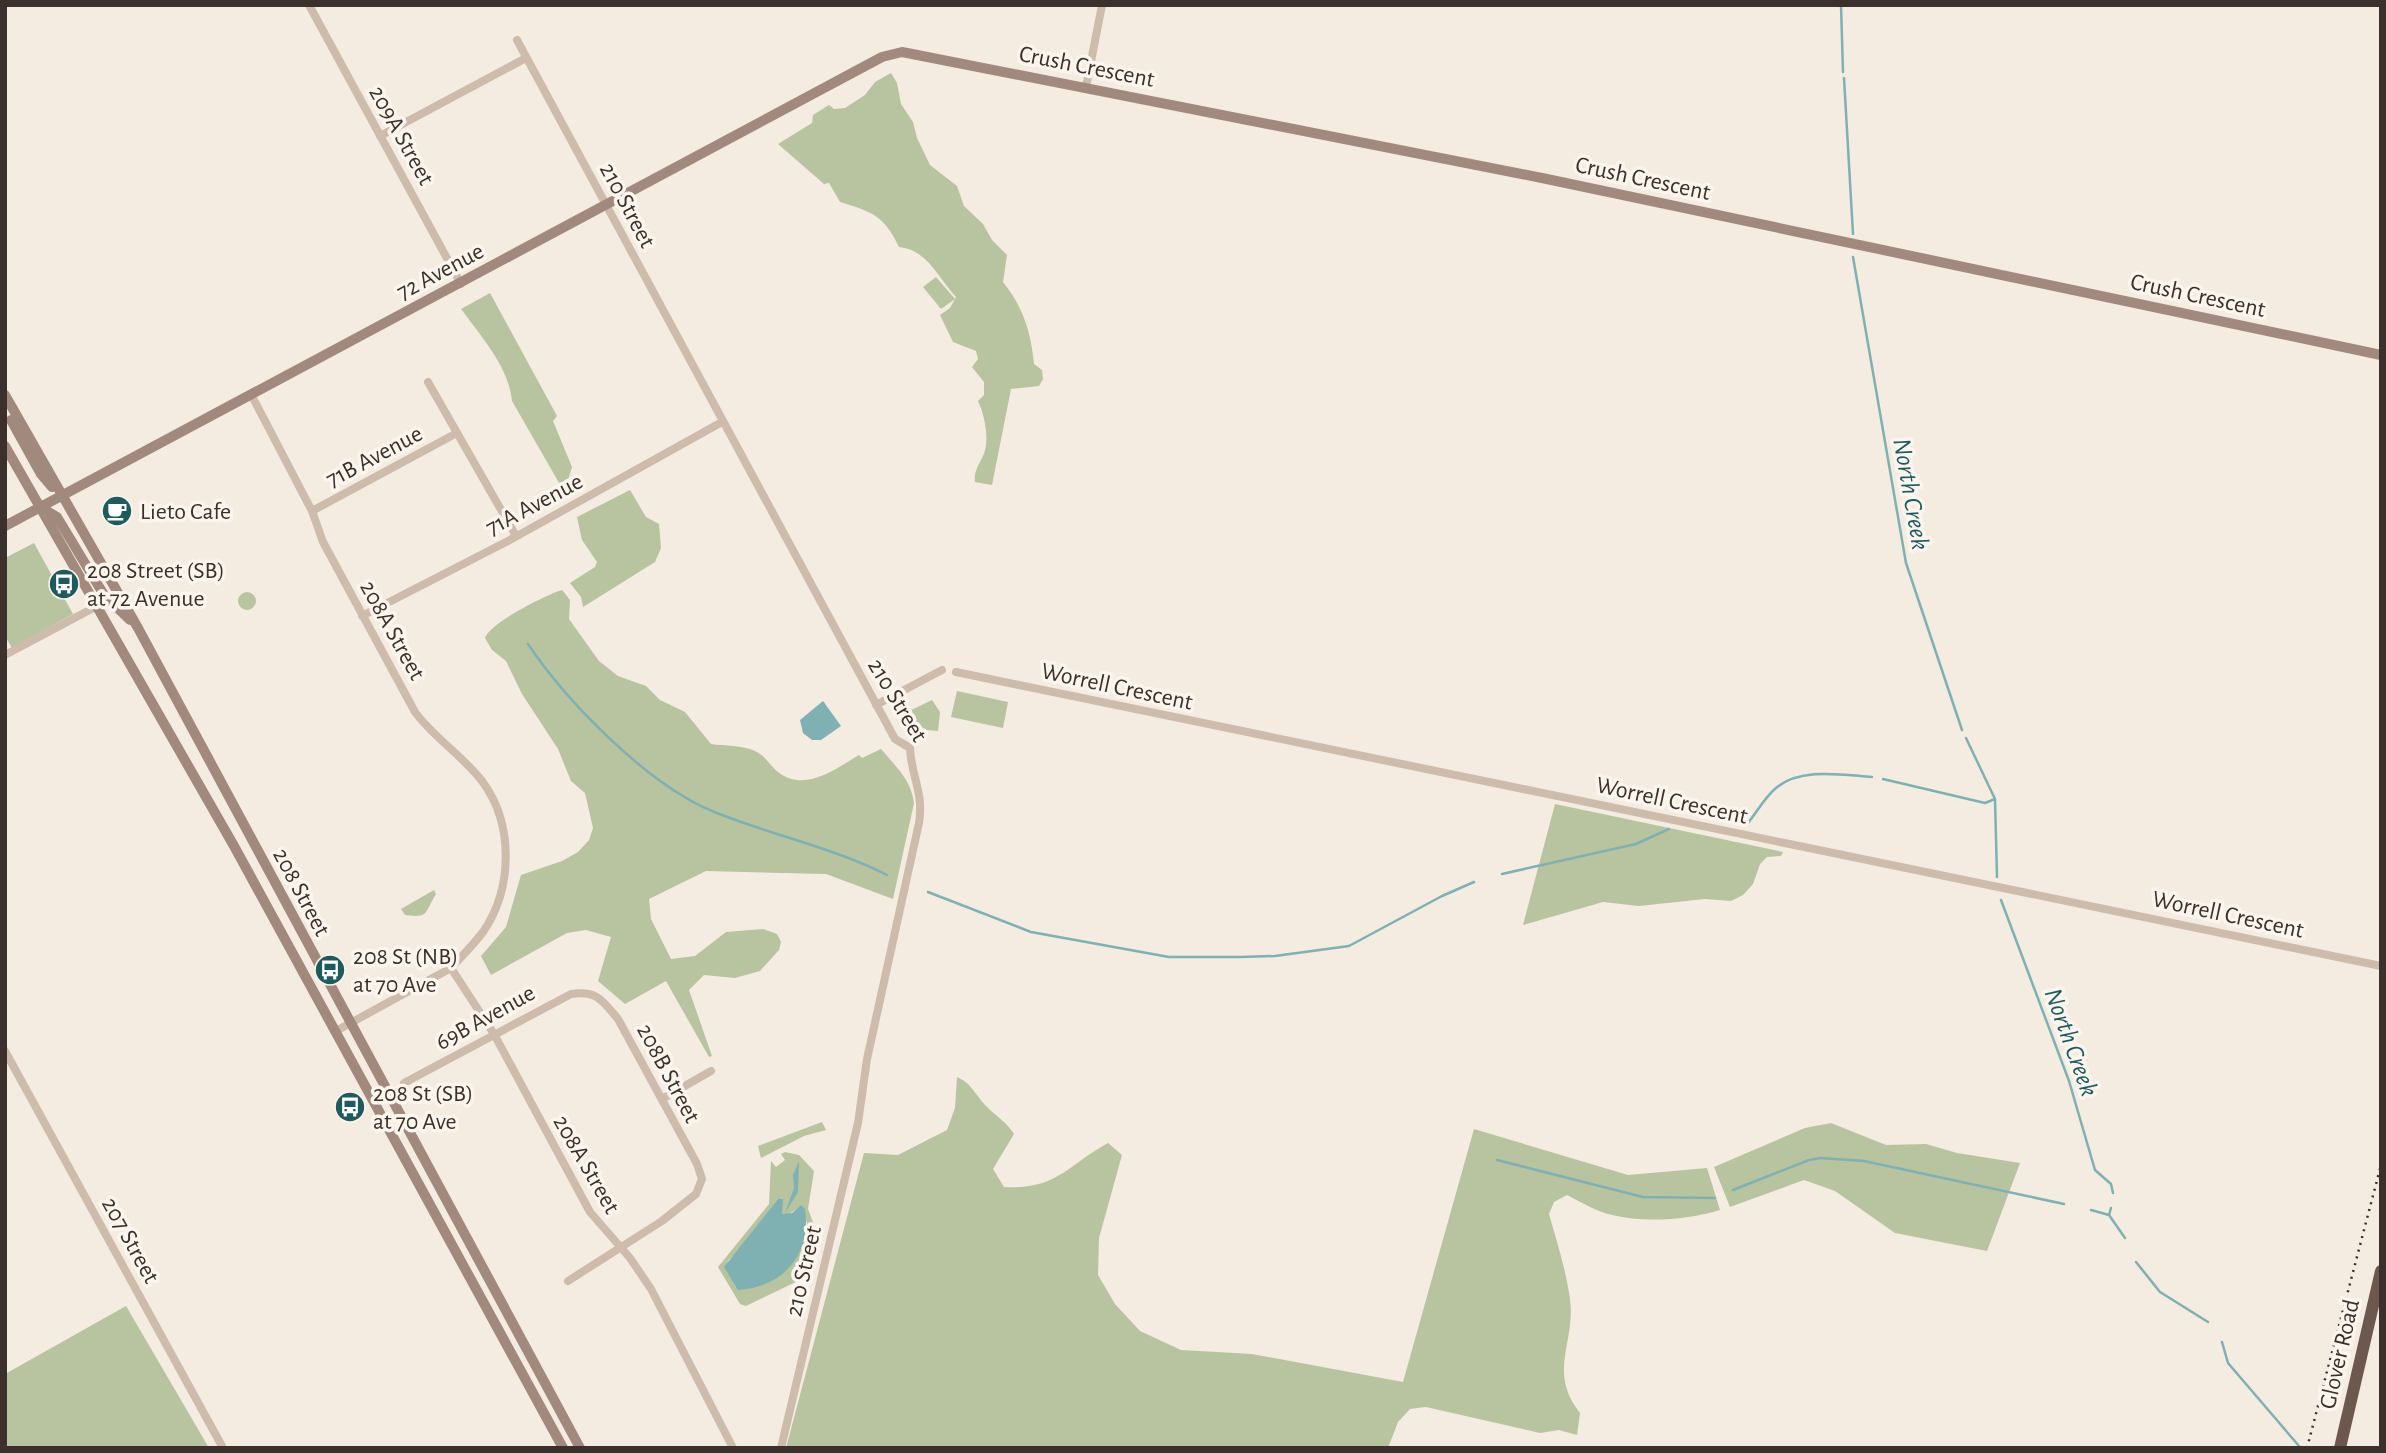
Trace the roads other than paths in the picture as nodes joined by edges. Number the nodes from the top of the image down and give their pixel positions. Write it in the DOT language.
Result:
graph roads {
  1 [pos="309,5"];
  2 [pos="1102,5"];
  3 [pos="517,40"];
  4 [pos="895,53"];
  5 [pos="527,58"];
  6 [pos="1086,87"];
  7 [pos="380,136"];
  8 [pos="606,205"];
  9 [pos="461,284"];
  10 [pos="2381,355"];
  11 [pos="428,382"];
  12 [pos="5,395"];
  13 [pos="252,396"];
  14 [pos="5,409"];
  15 [pos="722,422"];
  16 [pos="454,434"];
  17 [pos="5,446"];
  18 [pos="62,495"];
  19 [pos="40,507"];
  20 [pos="312,511"];
  21 [pos="5,526"];
  22 [pos="516,537"];
  23 [pos="99,605"];
  24 [pos="362,616"];
  25 [pos="138,628"];
  26 [pos="5,655"];
  27 [pos="942,670"];
  28 [pos="956,672"];
  29 [pos="876,705"];
  30 [pos="2381,965"];
  31 [pos="451,968"];
  32 [pos="587,992"];
  33 [pos="349,1023"];
  34 [pos="336,1031"];
  35 [pos="494,1034"];
  36 [pos="5,1051"];
  37 [pos="711,1071"];
  38 [pos="404,1083"];
  39 [pos="662,1099"];
  40 [pos="618,1248"];
  41 [pos="2381,1270"];
  42 [pos="568,1280"];
  43 [pos="223,1448"];
  44 [pos="563,1448"];
  45 [pos="580,1448"];
  46 [pos="733,1448"];
  47 [pos="781,1448"];
  48 [pos="2340,1448"];
  1 -- 7 [label="street, 209A Street"];
  2 -- 6 [label="street"];
  3 -- 5 [label="street, 210 Street"];
  4 -- 6 [label="main road, Crush Crescent"];
  4 -- 8 [label="main road, 72 Avenue"];
  5 -- 7 [label="street"];
  5 -- 8 [label="street, 210 Street"];
  6 -- 10 [label="main road, Crush Crescent"];
  7 -- 9 [label="street, 209A Street"];
  8 -- 9 [label="main road, 72 Avenue"];
  8 -- 15 [label="street, 210 Street"];
  9 -- 13 [label="main road, 72 Avenue"];
  11 -- 16 [label="street"];
  12 -- 18 [label="main road, 208 Street"];
  13 -- 18 [label="main road, 72 Avenue"];
  13 -- 20 [label="street, 208A Street"];
  14 -- 18 [label="main road"];
  15 -- 22 [label="street, 71A Avenue"];
  15 -- 29 [label="street, 210 Street"];
  16 -- 20 [label="street, 71B Avenue"];
  16 -- 22 [label="street"];
  17 -- 19 [label="main road, 208 Street"];
  18 -- 19 [label="main road, 72 Avenue"];
  18 -- 25 [label="main road, 208 Street"];
  19 -- 21 [label="main road, 72 Avenue"];
  19 -- 23 [label="main road, 208 Street"];
  19 -- 25 [label="main road"];
  20 -- 24 [label="street, 208A Street"];
  22 -- 24 [label="street, 71A Avenue"];
  23 -- 26 [label="street"];
  23 -- 34 [label="main road, 208 Street"];
  24 -- 31 [label="street, 208A Street"];
  25 -- 33 [label="main road, 208 Street"];
  27 -- 29 [label="street"];
  28 -- 30 [label="street, Worrell Crescent"];
  29 -- 47 [label="street, 210 Street"];
  31 -- 33 [label="street"];
  31 -- 35 [label="street, 208A Street"];
  32 -- 35 [label="street, 69B Avenue"];
  32 -- 39 [label="street, 208B Street"];
  33 -- 34 [label="street"];
  33 -- 45 [label="main road, 208 Street"];
  34 -- 44 [label="main road, 208 Street"];
  35 -- 38 [label="street, 69B Avenue"];
  35 -- 40 [label="street, 208A Street"];
  36 -- 43 [label="street, 207 Street"];
  37 -- 39 [label="street"];
  39 -- 40 [label="street, 208B Street"];
  40 -- 42 [label="street"];
  40 -- 46 [label="street, 208A Street"];
  41 -- 48 [label="highway, Glover Road"];
}
